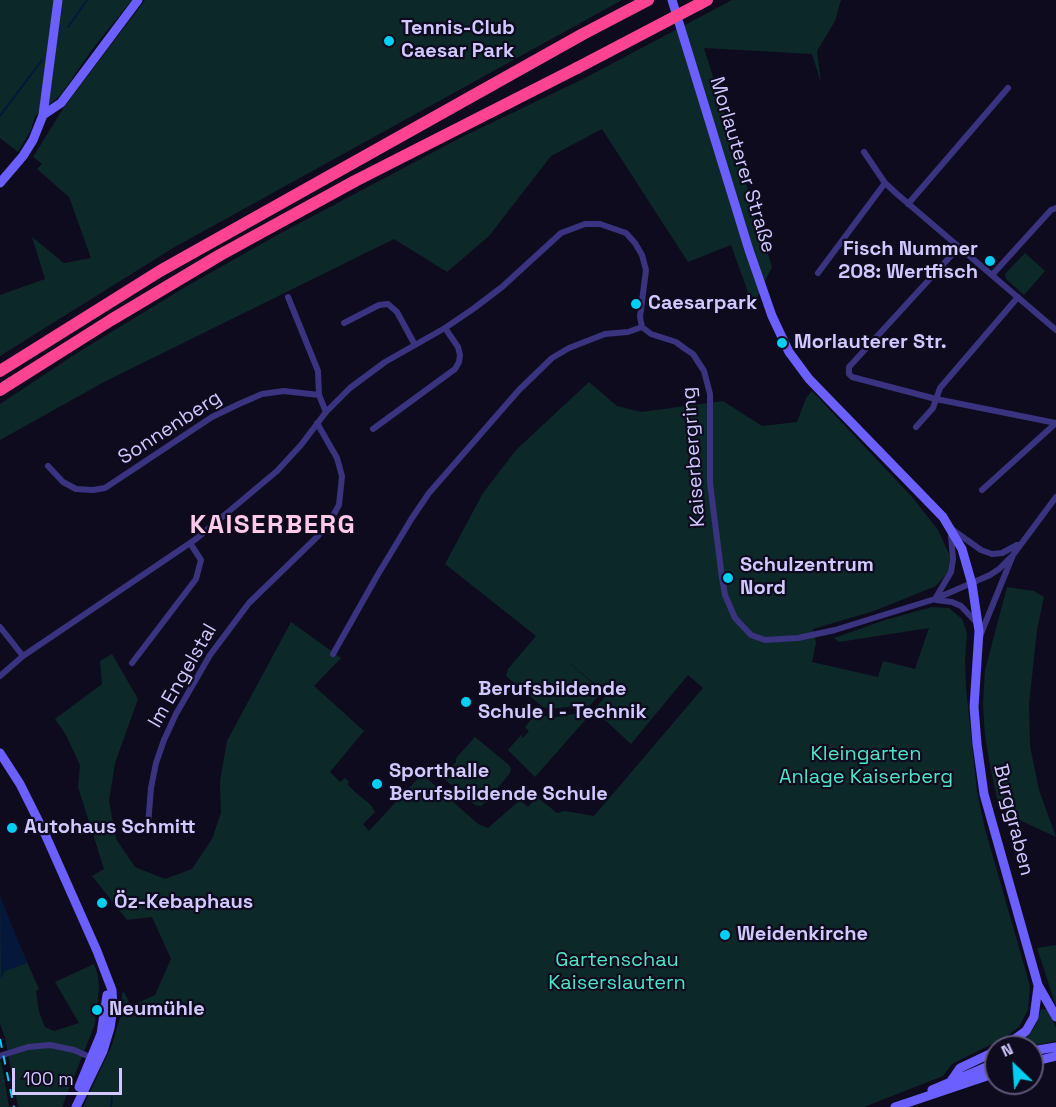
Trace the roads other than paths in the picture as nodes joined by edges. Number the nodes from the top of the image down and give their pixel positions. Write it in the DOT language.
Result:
graph roads {
  1 [pos="58,0"];
  2 [pos="138,0"];
  3 [pos="648,0"];
  4 [pos="672,0"];
  5 [pos="707,0"];
  6 [pos="1008,88"];
  7 [pos="43,115"];
  8 [pos="864,152"];
  9 [pos="0,183"];
  10 [pos="885,183"];
  11 [pos="908,204"];
  12 [pos="1056,208"];
  13 [pos="958,247"];
  14 [pos="818,273"];
  15 [pos="992,275"];
  16 [pos="288,297"];
  17 [pos="1018,297"];
  18 [pos="344,323"];
  19 [pos="642,327"];
  20 [pos="445,328"];
  21 [pos="1056,330"];
  22 [pos="783,339"];
  23 [pos="415,345"];
  24 [pos="0,371"];
  25 [pos="0,390"];
  26 [pos="319,395"];
  27 [pos="936,399"];
  28 [pos="326,412"];
  29 [pos="317,423"];
  30 [pos="1056,423"];
  31 [pos="916,427"];
  32 [pos="373,429"];
  33 [pos="48,466"];
  34 [pos="982,490"];
  35 [pos="1056,497"];
  36 [pos="951,529"];
  37 [pos="190,543"];
  38 [pos="1020,543"];
  39 [pos="1013,555"];
  40 [pos="972,584"];
  41 [pos="935,599"];
  42 [pos="978,624"];
  43 [pos="0,627"];
  44 [pos="977,642"];
  45 [pos="333,654"];
  46 [pos="23,656"];
  47 [pos="132,663"];
  48 [pos="0,676"];
  49 [pos="0,753"];
  50 [pos="148,825"];
  51 [pos="107,978"];
  52 [pos="1038,985"];
  53 [pos="1056,1017"];
  54 [pos="1020,1035"];
  55 [pos="102,1051"];
  56 [pos="0,1056"];
  57 [pos="984,1057"];
  58 [pos="92,1058"];
  59 [pos="984,1068"];
  60 [pos="984,1077"];
  61 [pos="951,1081"];
  62 [pos="899,1106"];
  63 [pos="70,1107"];
  64 [pos="76,1107"];
  1 -- 7 [label="street"];
  2 -- 7 [label="street"];
  3 -- 24 [label="highway"];
  4 -- 22 [label="street, Morlauterer Straße"];
  5 -- 25 [label="highway, bridge"];
  6 -- 11 [label="street"];
  7 -- 9 [label="street"];
  8 -- 10 [label="street"];
  10 -- 11 [label="street"];
  10 -- 14 [label="street"];
  11 -- 13 [label="street"];
  12 -- 15 [label="street"];
  13 -- 15 [label="street"];
  13 -- 27 [label="street"];
  15 -- 17 [label="street"];
  16 -- 26 [label="street"];
  17 -- 21 [label="street"];
  17 -- 27 [label="street"];
  18 -- 23 [label="street"];
  19 -- 20 [label="street"];
  19 -- 41 [label="street, Kaiserbergring"];
  19 -- 45 [label="street"];
  20 -- 23 [label="street"];
  20 -- 32 [label="street"];
  22 -- 36 [label="street, Burggraben"];
  23 -- 28 [label="street"];
  26 -- 28 [label="street"];
  26 -- 33 [label="street, Sonnenberg"];
  27 -- 30 [label="street"];
  27 -- 31 [label="street"];
  28 -- 29 [label="street"];
  29 -- 37 [label="street"];
  29 -- 50 [label="street, Im Engelstal"];
  30 -- 34 [label="street"];
  35 -- 38 [label="street"];
  36 -- 38 [label="street, Burggraben"];
  36 -- 40 [label="street, Burggraben"];
  36 -- 41 [label="street"];
  37 -- 46 [label="street"];
  37 -- 47 [label="street"];
  38 -- 39 [label="street"];
  39 -- 40 [label="street, Kaiserbergring"];
  39 -- 44 [label="street"];
  40 -- 41 [label="street, Kaiserbergring"];
  40 -- 42 [label="street, Burggraben"];
  41 -- 42 [label="street"];
  42 -- 44 [label="street, Burggraben"];
  43 -- 46 [label="street"];
  44 -- 52 [label="street, Burggraben"];
  46 -- 48 [label="street"];
  49 -- 51 [label="street"];
  51 -- 55 [label="street"];
  51 -- 58 [label="street"];
  52 -- 53 [label="street, Burggraben"];
  52 -- 54 [label="street"];
  55 -- 58 [label="street"];
  55 -- 64 [label="street"];
  56 -- 58 [label="street"];
  57 -- 61 [label="street"];
  58 -- 63 [label="street"];
  59 -- 61 [label="street"];
  60 -- 62 [label="street"];
  61 -- 62 [label="street"];
}
